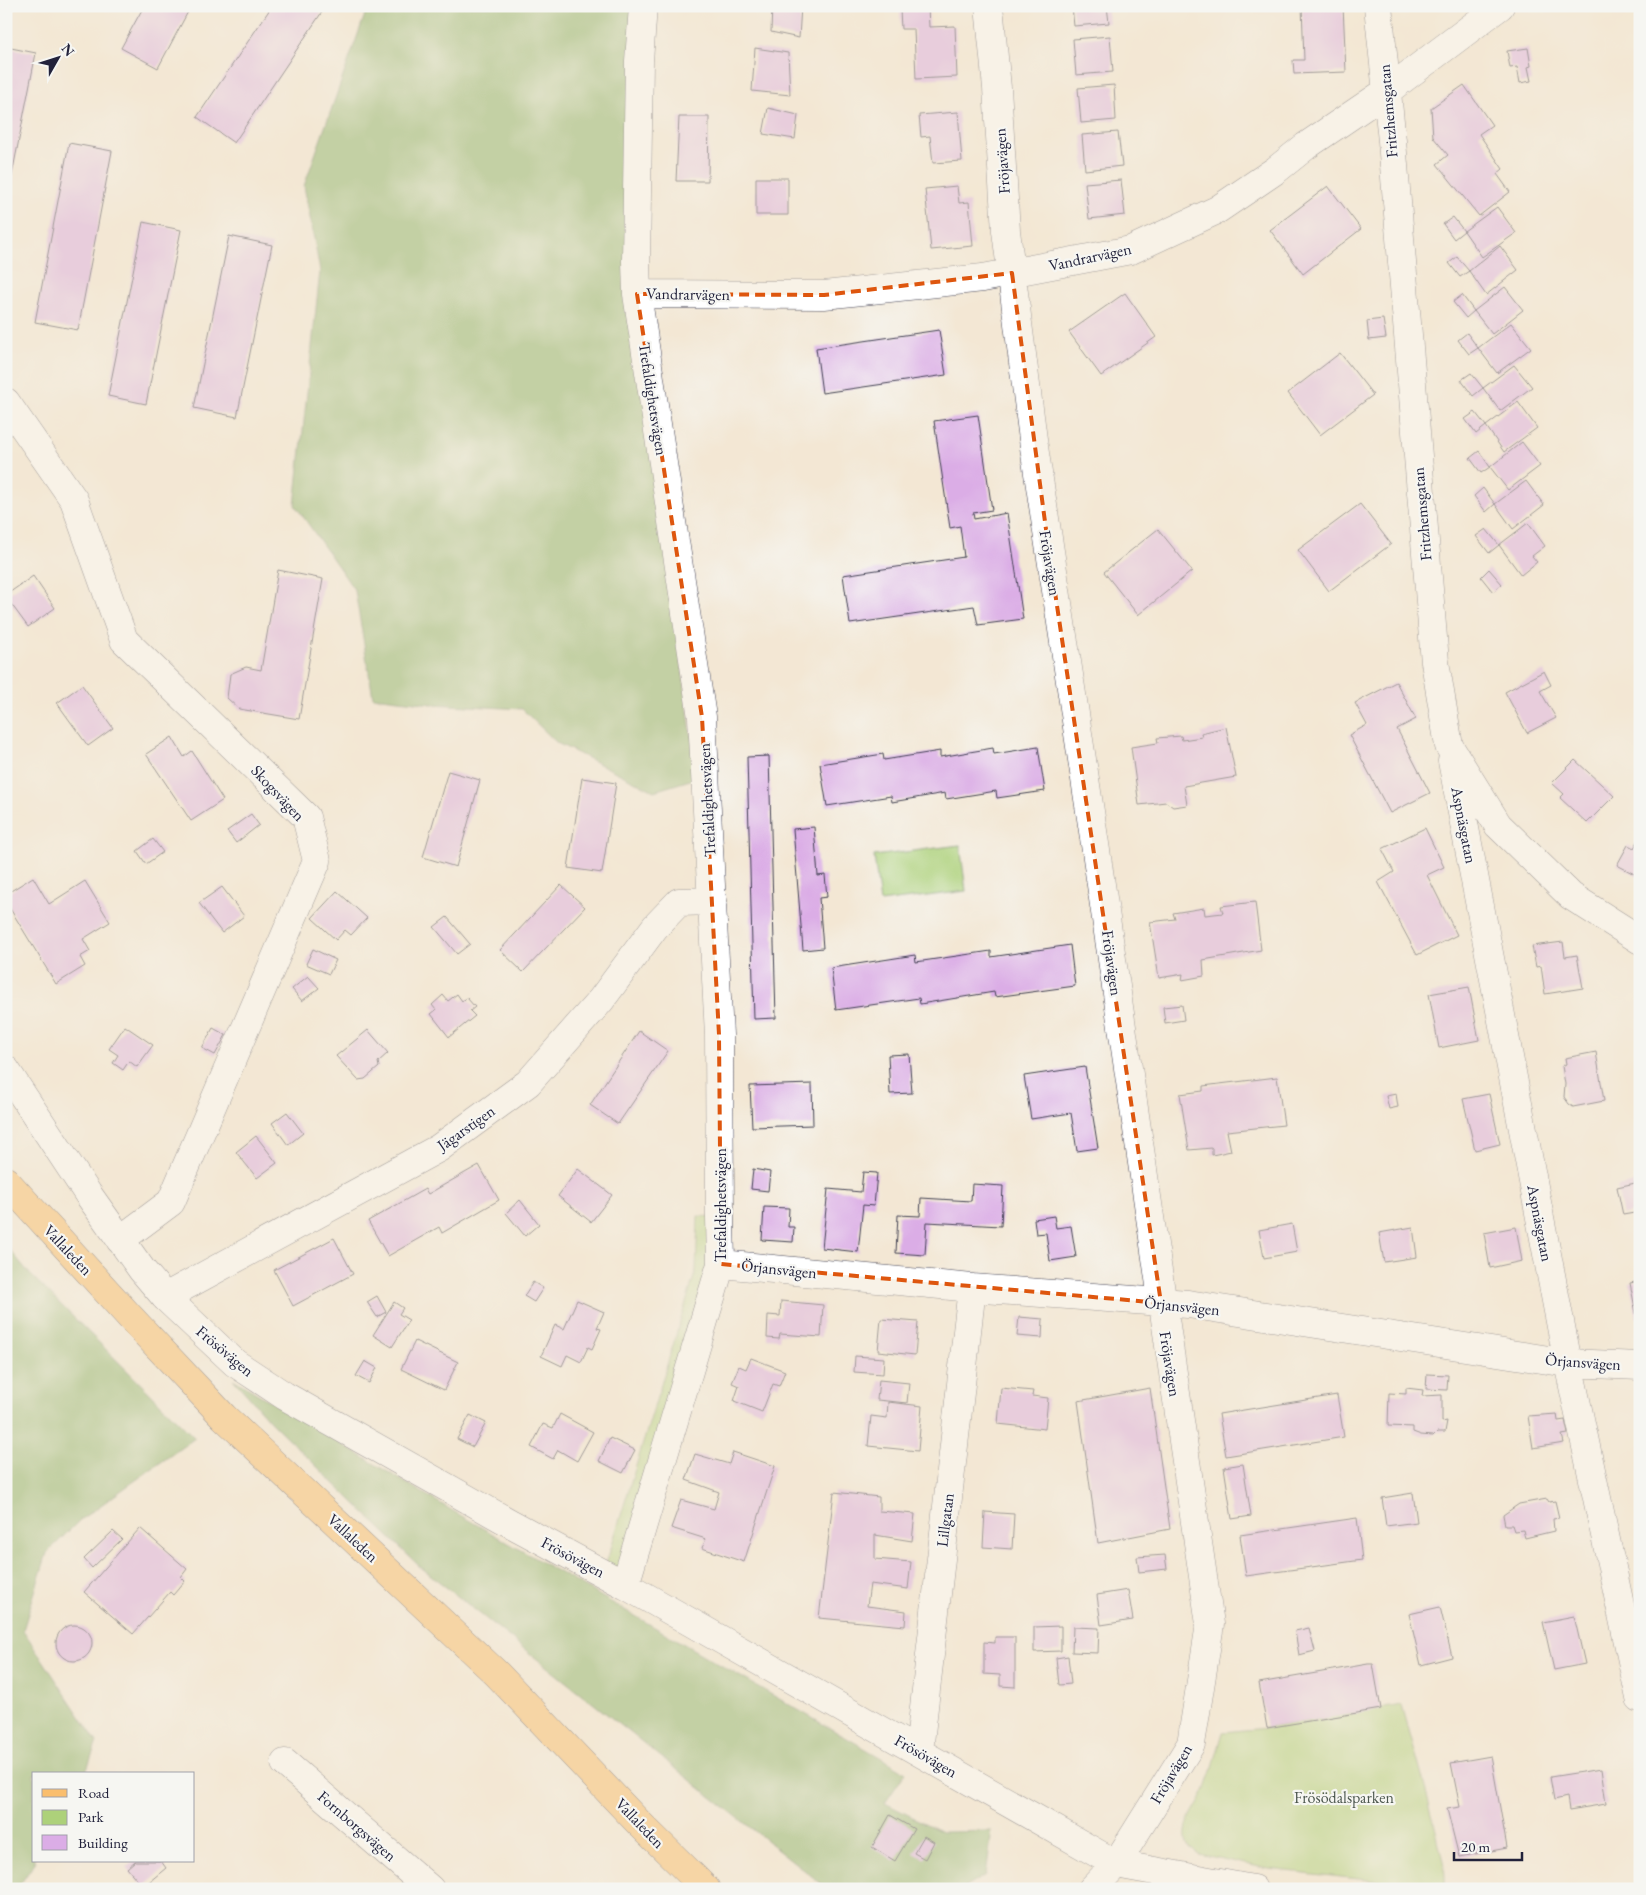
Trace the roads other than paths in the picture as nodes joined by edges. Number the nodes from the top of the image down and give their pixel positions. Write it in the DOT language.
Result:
graph roads {
  1 [pos="643,6"];
  2 [pos="989,6"];
  3 [pos="1378,6"];
  4 [pos="1500,6"];
  5 [pos="1387,91"];
  6 [pos="1012,273"];
  7 [pos="637,294"];
  8 [pos="6,402"];
  9 [pos="1449,746"];
  10 [pos="713,901"];
  11 [pos="1640,940"];
  12 [pos="6,1070"];
  13 [pos="6,1181"];
  14 [pos="120,1240"];
  15 [pos="722,1264"];
  16 [pos="972,1288"];
  17 [pos="165,1297"];
  18 [pos="1161,1303"];
  19 [pos="1568,1363"];
  20 [pos="1640,1366"];
  21 [pos="625,1584"];
  22 [pos="1640,1698"];
  23 [pos="918,1752"];
  24 [pos="285,1763"];
  25 [pos="1116,1864"];
  26 [pos="430,1889"];
  27 [pos="706,1889"];
  28 [pos="1092,1889"];
  29 [pos="1253,1889"];
  1 -- 7 [label="street, Trefaldighetsvägen"];
  2 -- 6 [label="street, Fröjavägen"];
  3 -- 5 [label="street, Fritzhemsgatan"];
  4 -- 5 [label="street, Vandrarvägen"];
  5 -- 6 [label="street, Vandrarvägen"];
  5 -- 9 [label="street, Fritzhemsgatan"];
  6 -- 7 [label="street, Vandrarvägen"];
  6 -- 18 [label="street, Fröjavägen"];
  7 -- 10 [label="street, Trefaldighetsvägen"];
  8 -- 14 [label="street, Skogsvägen"];
  9 -- 11 [label="street, Fritzhemsgatan"];
  9 -- 19 [label="street, Aspnäsgatan"];
  10 -- 15 [label="street, Trefaldighetsvägen"];
  10 -- 17 [label="street, Jägarstigen"];
  12 -- 14 [label="street, Frösövägen"];
  13 -- 27 [label="main road, Vallaleden"];
  14 -- 17 [label="street, Frösövägen"];
  15 -- 16 [label="street, Örjansvägen"];
  15 -- 21 [label="street, Trefaldighetsvägen"];
  16 -- 18 [label="street, Örjansvägen"];
  16 -- 23 [label="street, Lillgatan"];
  17 -- 21 [label="street, Frösövägen"];
  18 -- 19 [label="street, Örjansvägen"];
  18 -- 25 [label="street, Fröjavägen"];
  19 -- 20 [label="street, Örjansvägen"];
  19 -- 22 [label="street, Aspnäsgatan"];
  21 -- 23 [label="street, Frösövägen"];
  23 -- 25 [label="street, Frösövägen"];
  24 -- 26 [label="street, Fornborgsvägen"];
  25 -- 28 [label="street, Fröjavägen"];
  25 -- 29 [label="street, Frösövägen"];
}
